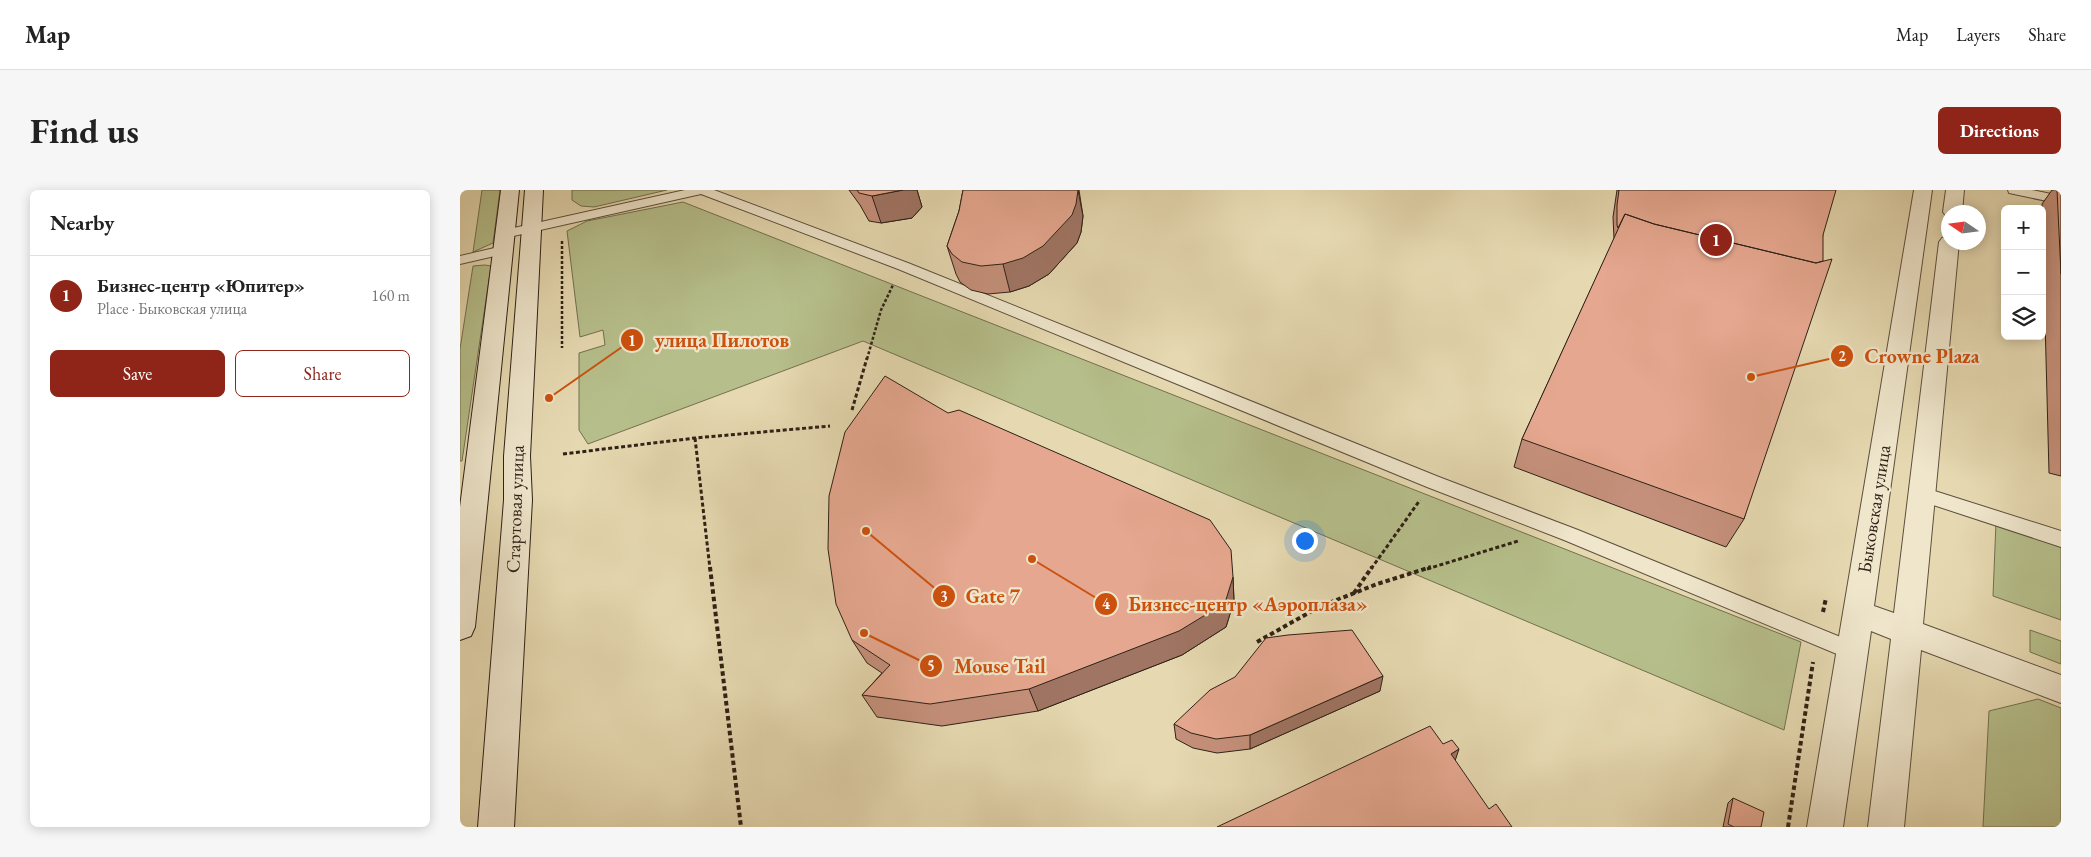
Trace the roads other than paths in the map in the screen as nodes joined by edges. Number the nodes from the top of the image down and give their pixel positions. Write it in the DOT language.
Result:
graph roads {
  1 [pos="510,190"];
  2 [pos="534,190"];
  3 [pos="1923,190"];
  4 [pos="1955,190"];
  5 [pos="2014,190"];
  6 [pos="2061,200"];
  7 [pos="1953,205"];
  8 [pos="531,228"];
  9 [pos="504,242"];
  10 [pos="1948,250"];
  11 [pos="460,260"];
  12 [pos="1922,494"];
  13 [pos="518,500"];
  14 [pos="466,518"];
  15 [pos="2061,539"];
  16 [pos="1858,612"];
  17 [pos="460,627"];
  18 [pos="1906,631"];
  19 [pos="1852,651"];
  20 [pos="2061,689"];
  21 [pos="496,827"];
  22 [pos="1825,827"];
  23 [pos="1886,827"];
  1 -- 9 [label="street, Стартовая улица"];
  2 -- 8 [label="street, Стартовая улица"];
  3 -- 16 [label="street, Быковская улица"];
  4 -- 7 [label="street"];
  5 -- 6 [label="lane"];
  8 -- 9 [label="lane"];
  8 -- 13 [label="street, Стартовая улица"];
  8 -- 19 [label="lane"];
  9 -- 11 [label="lane"];
  9 -- 14 [label="street, Стартовая улица"];
  10 -- 12 [label="street"];
  12 -- 15 [label="lane"];
  12 -- 18 [label="street"];
  13 -- 14 [label="street"];
  13 -- 21 [label="street, Стартовая улица"];
  14 -- 17 [label="street, Стартовая улица"];
  16 -- 18 [label="street"];
  16 -- 19 [label="street, Быковская улица"];
  18 -- 20 [label="street"];
  18 -- 23 [label="street"];
  19 -- 22 [label="street, Быковская улица"];
}
